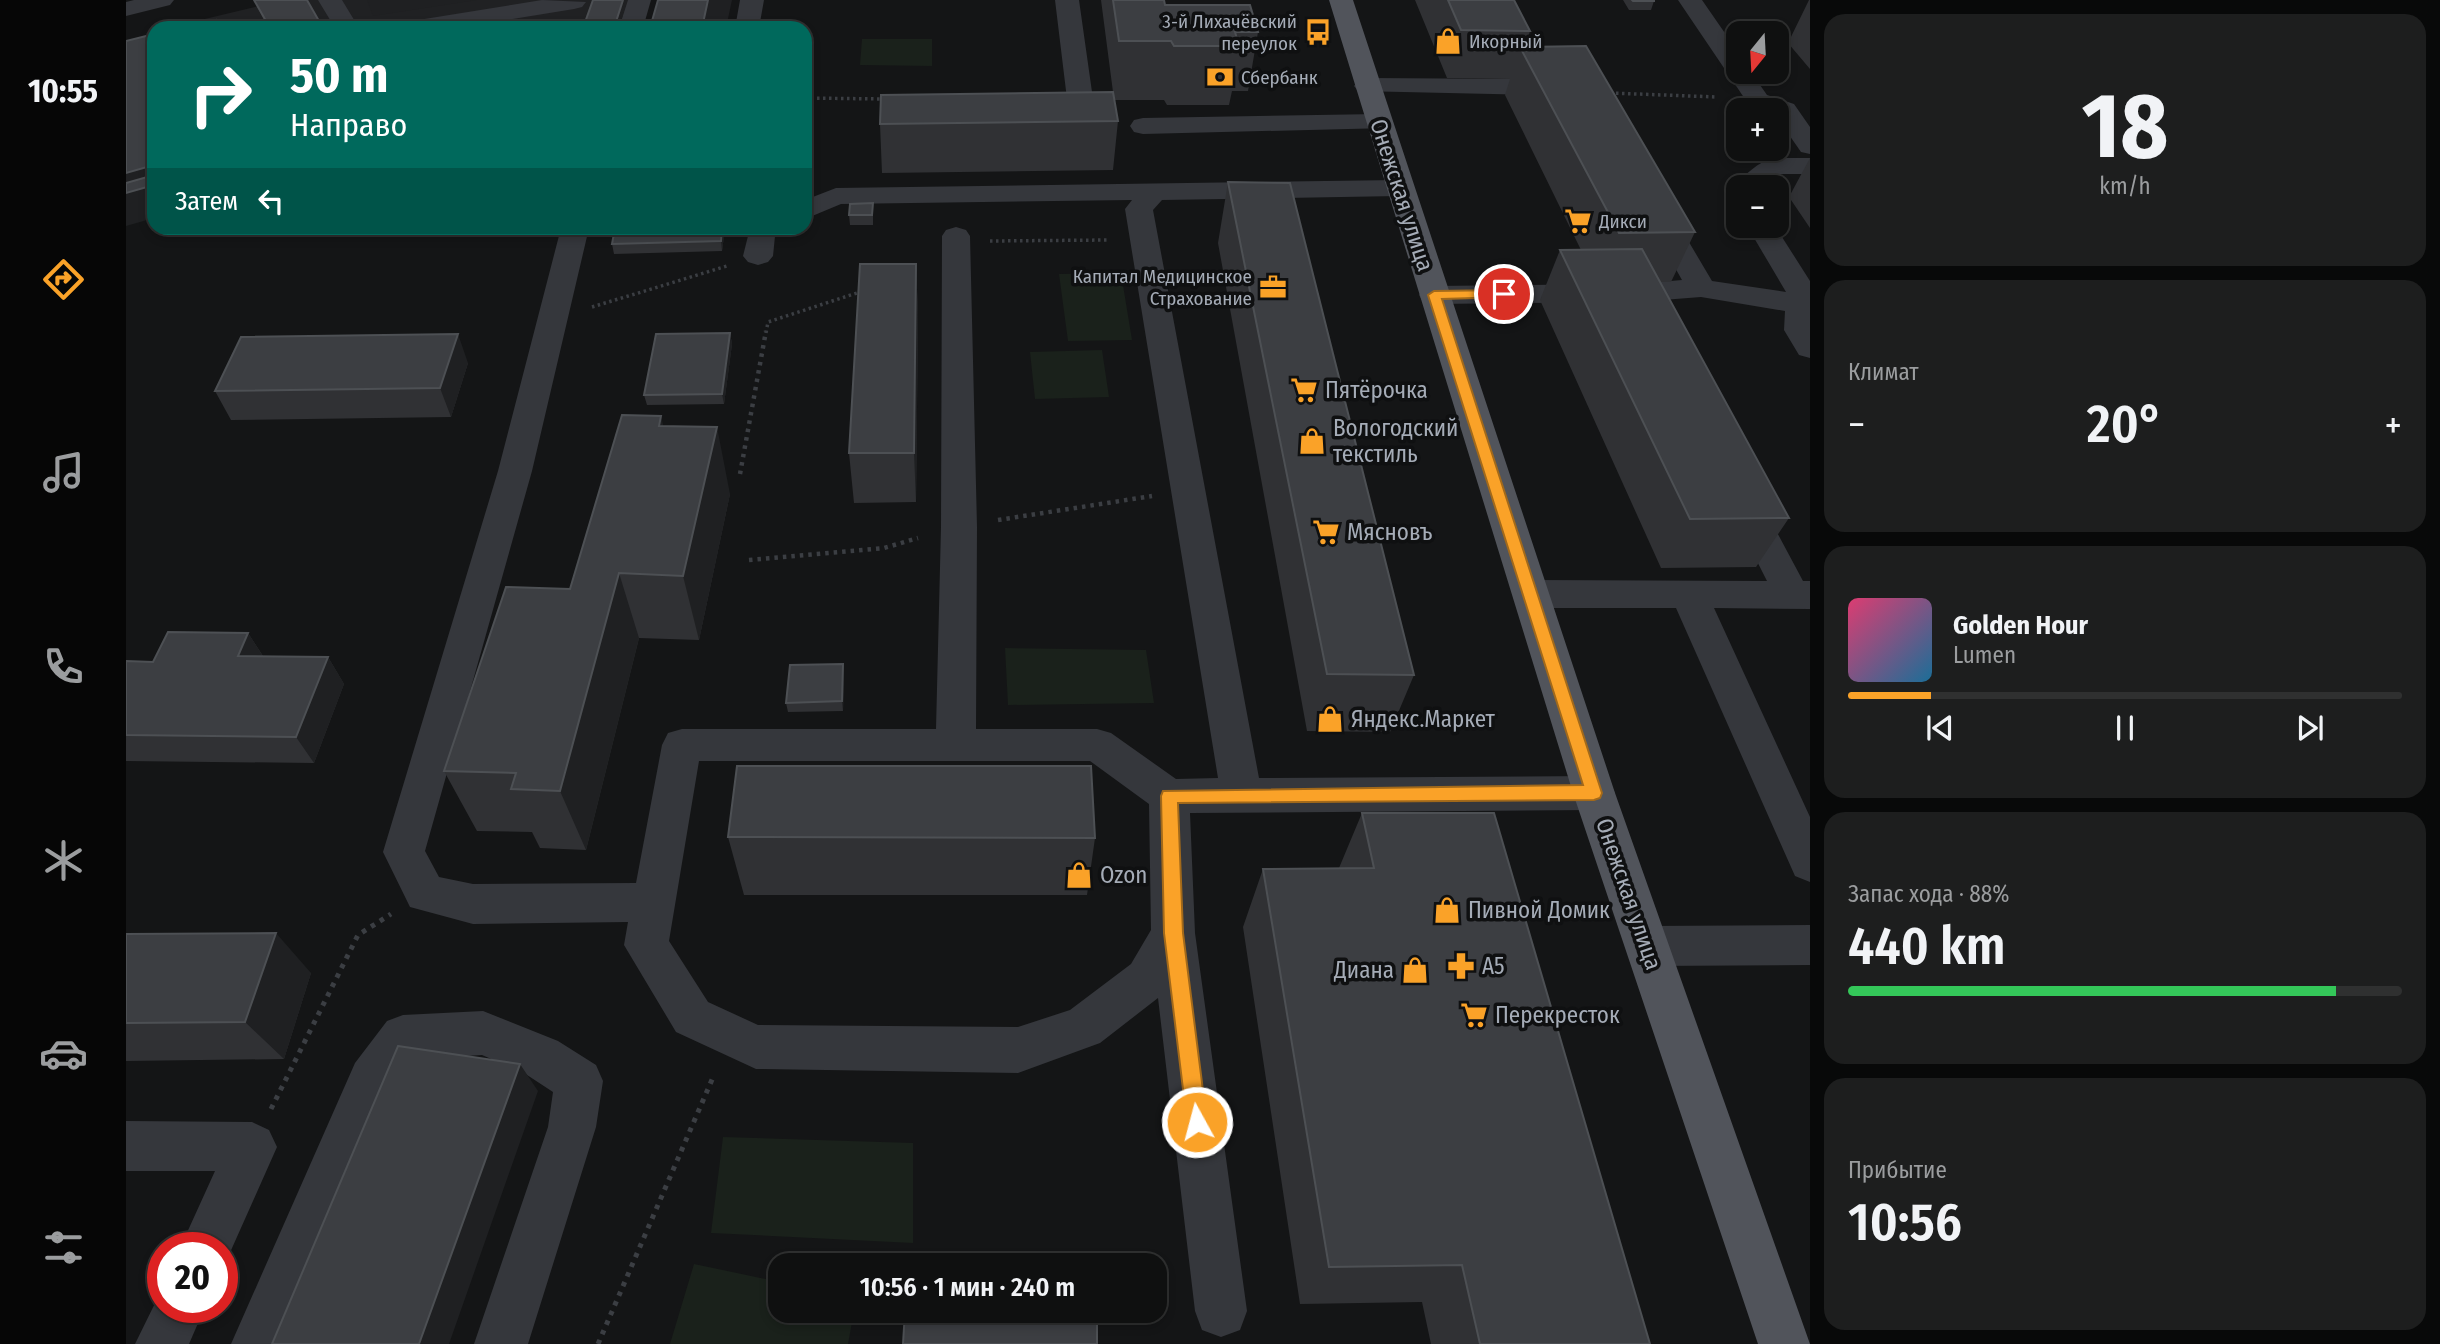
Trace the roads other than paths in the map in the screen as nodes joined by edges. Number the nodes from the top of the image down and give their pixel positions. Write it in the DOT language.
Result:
graph roads {
  1 [pos="162,0"];
  2 [pos="330,0"];
  3 [pos="639,0"];
  4 [pos="752,0"];
  5 [pos="1067,0"];
  6 [pos="1341,0"];
  7 [pos="1493,0"];
  8 [pos="1690,0"];
  9 [pos="575,1"];
  10 [pos="126,9"];
  11 [pos="343,21"];
  12 [pos="454,21"];
  13 [pos="567,21"];
  14 [pos="633,21"];
  15 [pos="748,21"];
  16 [pos="1726,53"];
  17 [pos="1747,84"];
  18 [pos="1367,86"];
  19 [pos="1536,87"];
  20 [pos="1588,92"];
  21 [pos="1080,99"];
  22 [pos="1798,112"];
  23 [pos="1379,122"];
  24 [pos="1143,126"];
  25 [pos="1810,146"];
  26 [pos="1810,166"];
  27 [pos="1763,175"];
  28 [pos="1641,185"];
  29 [pos="1399,188"];
  30 [pos="1155,191"];
  31 [pos="812,208"];
  32 [pos="573,235"];
  33 [pos="761,235"];
  34 [pos="1768,238"];
  35 [pos="956,239"];
  36 [pos="758,256"];
  37 [pos="1701,288"];
  38 [pos="1434,295"];
  39 [pos="1805,328"];
  40 [pos="1730,474"];
  41 [pos="1531,594"];
  42 [pos="1689,595"];
  43 [pos="1801,595"];
  44 [pos="956,745"];
  45 [pos="1594,793"];
  46 [pos="1241,794"];
  47 [pos="1169,796"];
  48 [pos="1810,863"];
  49 [pos="654,902"];
  50 [pos="1173,933"];
  51 [pos="1810,945"];
  52 [pos="1647,946"];
  53 [pos="126,1146"];
  54 [pos="213,1232"];
  55 [pos="1221,1311"];
  56 [pos="172,1323"];
  57 [pos="162,1344"];
  58 [pos="258,1344"];
  59 [pos="500,1344"];
  60 [pos="1785,1344"];
  1 -- 10 [label="street"];
  2 -- 11 [label="street"];
  3 -- 14 [label="street"];
  4 -- 15 [label="street"];
  5 -- 21 [label="street"];
  6 -- 18 [label="main road, Онежская улица"];
  7 -- 19 [label="street"];
  8 -- 16 [label="street"];
  9 -- 12 [label="street"];
  9 -- 13 [label="street"];
  17 -- 22 [label="street"];
  18 -- 19 [label="street"];
  18 -- 23 [label="main road, Онежская улица"];
  19 -- 20 [label="street"];
  22 -- 25 [label="street"];
  23 -- 24 [label="street"];
  23 -- 29 [label="main road, Онежская улица"];
  26 -- 27 [label="street"];
  28 -- 37 [label="street"];
  29 -- 30 [label="street"];
  29 -- 38 [label="main road, Онежская улица"];
  30 -- 31 [label="street"];
  30 -- 46 [label="street"];
  32 -- 49 [label="street"];
  33 -- 36 [label="street"];
  34 -- 39 [label="street"];
  35 -- 44 [label="street"];
  37 -- 38 [label="street"];
  37 -- 39 [label="street"];
  38 -- 41 [label="main road, Онежская улица"];
  40 -- 43 [label="street"];
  41 -- 42 [label="street"];
  41 -- 45 [label="main road, Онежская улица"];
  42 -- 43 [label="street"];
  42 -- 48 [label="street"];
  44 -- 47 [label="street"];
  44 -- 49 [label="street"];
  45 -- 46 [label="street"];
  45 -- 52 [label="main road, Онежская улица"];
  46 -- 47 [label="street"];
  47 -- 50 [label="street"];
  49 -- 50 [label="street"];
  50 -- 55 [label="street"];
  51 -- 52 [label="street"];
  52 -- 60 [label="main road, Онежская улица"];
  53 -- 54 [label="street"];
  56 -- 57 [label="street"];
  58 -- 59 [label="street"];
}
